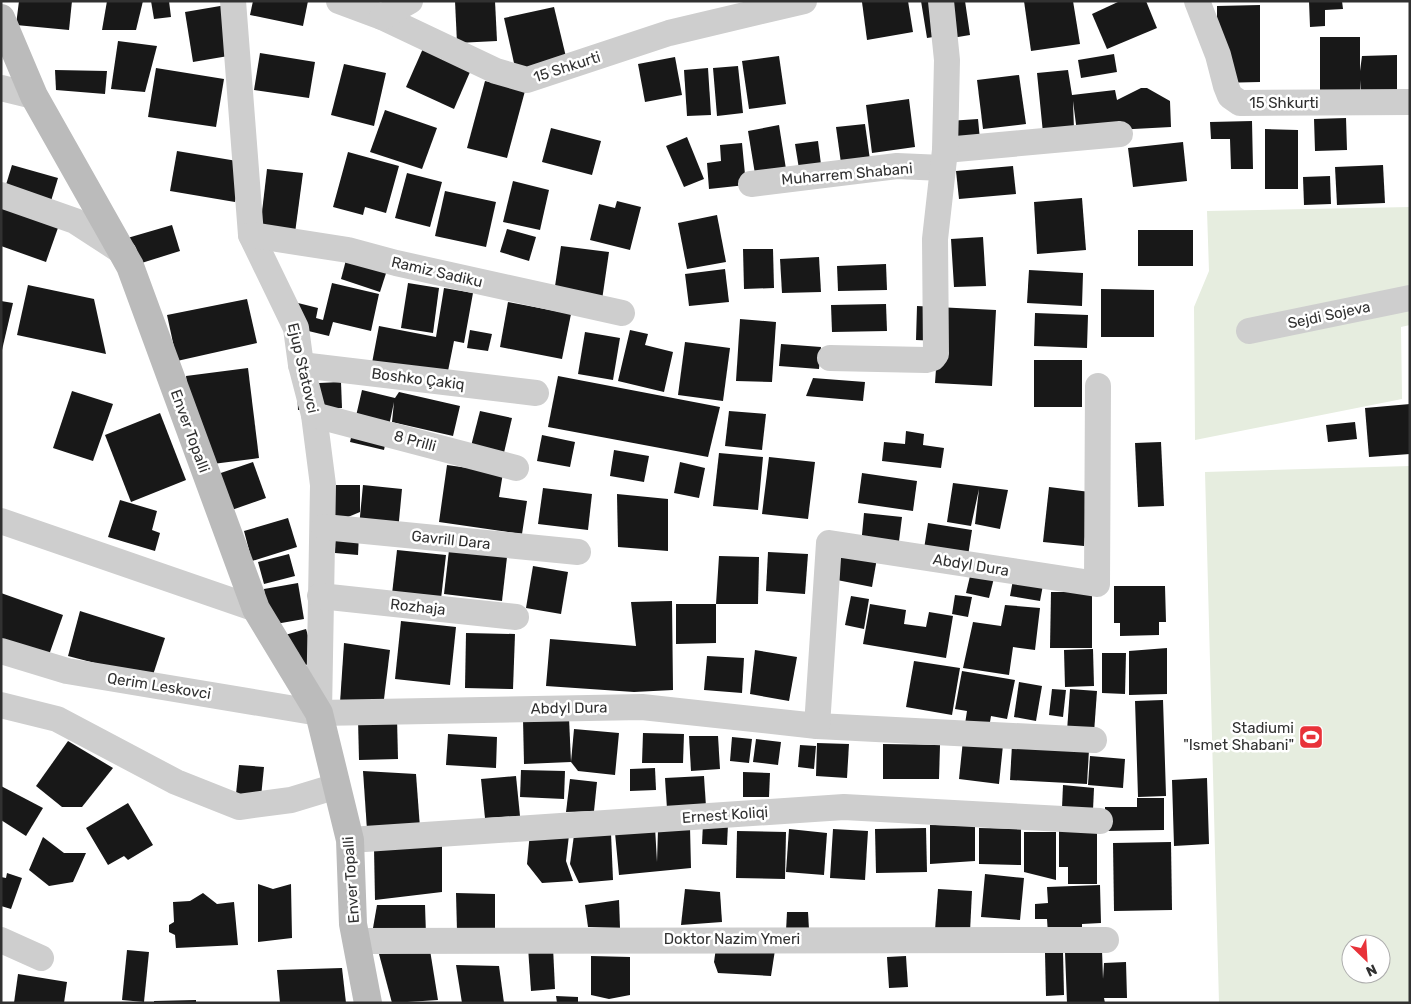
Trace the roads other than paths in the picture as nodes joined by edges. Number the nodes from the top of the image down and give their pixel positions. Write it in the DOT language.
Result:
graph roads {
  1 [pos="233,1"];
  2 [pos="339,1"];
  3 [pos="410,1"];
  4 [pos="804,1"];
  5 [pos="941,1"];
  6 [pos="1197,1"];
  7 [pos="382,17"];
  8 [pos="1,18"];
  9 [pos="1,88"];
  10 [pos="34,96"];
  11 [pos="1410,102"];
  12 [pos="1120,134"];
  13 [pos="944,159"];
  14 [pos="751,184"];
  15 [pos="1,195"];
  16 [pos="251,234"];
  17 [pos="124,253"];
  18 [pos="1410,298"];
  19 [pos="622,313"];
  20 [pos="1249,331"];
  21 [pos="830,358"];
  22 [pos="301,365"];
  23 [pos="1098,386"];
  24 [pos="536,393"];
  25 [pos="314,415"];
  26 [pos="516,468"];
  27 [pos="1,521"];
  28 [pos="324,527"];
  29 [pos="578,552"];
  30 [pos="320,596"];
  31 [pos="256,608"];
  32 [pos="516,617"];
  33 [pos="1,651"];
  34 [pos="1,705"];
  35 [pos="319,713"];
  36 [pos="817,726"];
  37 [pos="1094,740"];
  38 [pos="337,786"];
  39 [pos="1100,821"];
  40 [pos="350,840"];
  41 [pos="1,940"];
  42 [pos="1106,940"];
  43 [pos="358,941"];
  44 [pos="41,958"];
  45 [pos="368,1003"];
  1 -- 16 [label="street, Ejup Statovci"];
  2 -- 7 [label="street, 15 Shkurti"];
  3 -- 7 [label="street"];
  4 -- 7 [label="street, 15 Shkurti"];
  5 -- 13 [label="street"];
  6 -- 11 [label="street, 15 Shkurti"];
  8 -- 10 [label="main road, Enver Topalli"];
  9 -- 10 [label="street"];
  10 -- 17 [label="main road, Enver Topalli"];
  12 -- 13 [label="street, Muharrem Shabani"];
  13 -- 14 [label="street, Muharrem Shabani"];
  13 -- 21 [label="street"];
  15 -- 17 [label="street"];
  16 -- 19 [label="street, Ramiz Sadiku"];
  16 -- 22 [label="street, Ejup Statovci"];
  17 -- 31 [label="main road, Enver Topalli"];
  18 -- 20 [label="street, Sejdi Sojeva"];
  22 -- 24 [label="street, Boshko Çakiq"];
  22 -- 25 [label="street, Ejup Statovci"];
  23 -- 36 [label="street, Abdyl Dura"];
  25 -- 26 [label="street, 8 Prilli"];
  25 -- 28 [label="street, Ejup Statovci"];
  27 -- 31 [label="street"];
  28 -- 29 [label="street, Gavrill Dara"];
  28 -- 30 [label="street, Ejup Statovci"];
  30 -- 32 [label="street, Rozhaja"];
  30 -- 35 [label="street, Ejup Statovci"];
  31 -- 35 [label="main road, Enver Topalli"];
  33 -- 35 [label="street, Qerim Leskovci"];
  34 -- 38 [label="street"];
  35 -- 36 [label="street, Abdyl Dura"];
  35 -- 38 [label="main road, Enver Topalli"];
  36 -- 37 [label="street, Abdyl Dura"];
  38 -- 40 [label="main road, Enver Topalli"];
  39 -- 40 [label="street, Ernest Koliqi"];
  40 -- 43 [label="main road, Enver Topalli"];
  41 -- 44 [label="street"];
  42 -- 43 [label="street, Doktor Nazim Ymeri"];
  43 -- 45 [label="main road, Enver Topalli"];
}
